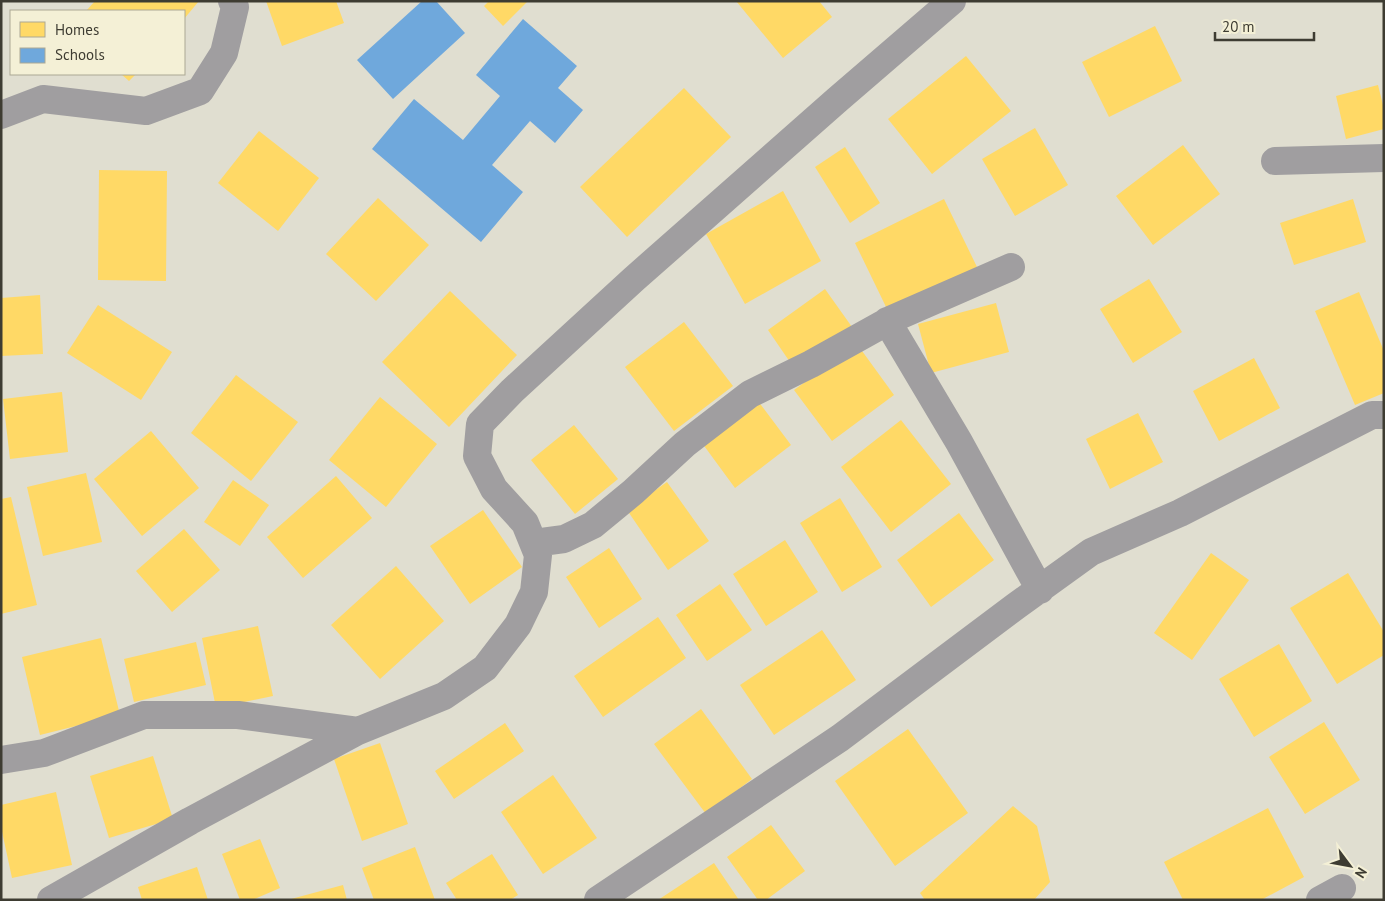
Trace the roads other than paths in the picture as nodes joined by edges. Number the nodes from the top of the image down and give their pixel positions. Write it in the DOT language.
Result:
graph roads {
  1 [pos="232,1"];
  2 [pos="952,1"];
  3 [pos="1,114"];
  4 [pos="1384,158"];
  5 [pos="1275,161"];
  6 [pos="1012,267"];
  7 [pos="888,322"];
  8 [pos="1384,415"];
  9 [pos="534,543"];
  10 [pos="1040,590"];
  11 [pos="358,731"];
  12 [pos="1,760"];
  13 [pos="607,897"];
  14 [pos="51,900"];
  1 -- 3 [label="street"];
  2 -- 9 [label="street"];
  4 -- 5 [label="street"];
  6 -- 7 [label="street"];
  7 -- 9 [label="street"];
  7 -- 10 [label="street"];
  8 -- 10 [label="street"];
  9 -- 11 [label="street"];
  10 -- 13 [label="street"];
  11 -- 12 [label="street"];
  11 -- 14 [label="street"];
}
